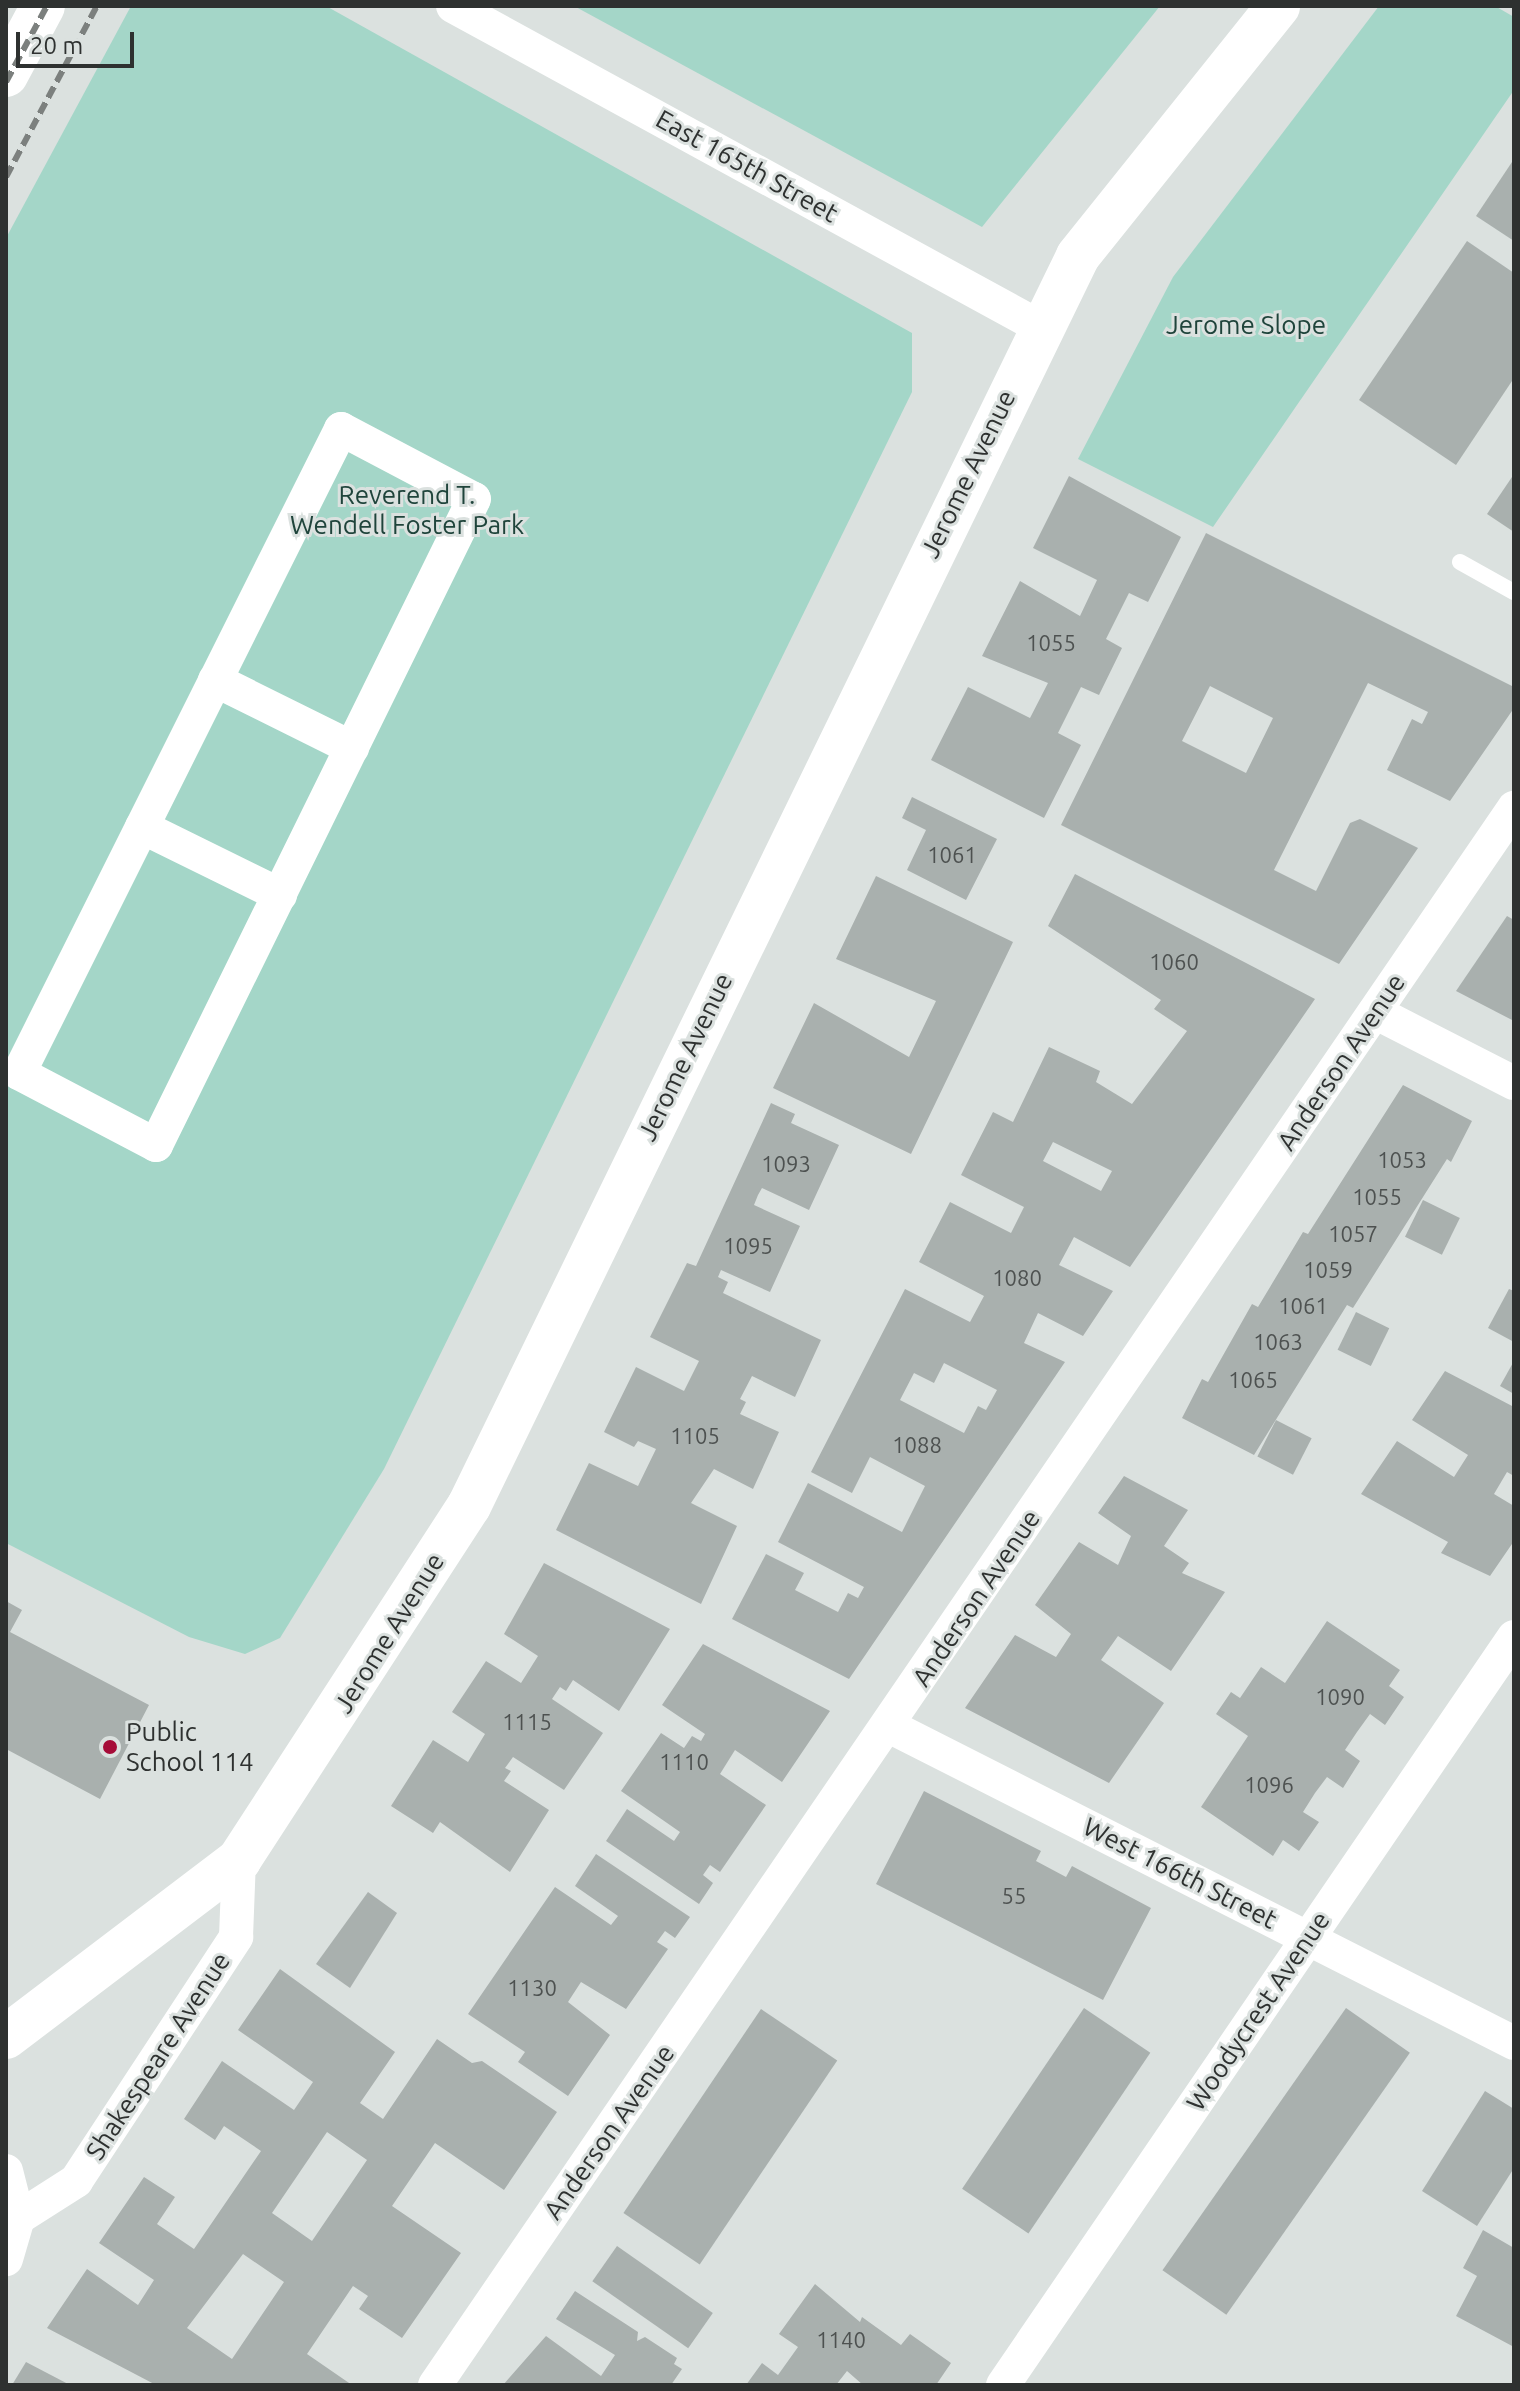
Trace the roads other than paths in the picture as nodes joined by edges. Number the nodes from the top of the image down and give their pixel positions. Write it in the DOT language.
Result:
graph roads {
  1 [pos="43,6"];
  2 [pos="453,6"];
  3 [pos="1278,6"];
  4 [pos="6,75"];
  5 [pos="1040,327"];
  6 [pos="1460,562"];
  7 [pos="1514,592"];
  8 [pos="215,680"];
  9 [pos="352,748"];
  10 [pos="1514,808"];
  11 [pos="142,827"];
  12 [pos="280,895"];
  13 [pos="1375,1012"];
  14 [pos="1514,1083"];
  15 [pos="1514,1637"];
  16 [pos="889,1726"];
  17 [pos="239,1860"];
  18 [pos="1309,1938"];
  19 [pos="6,2037"];
  20 [pos="1514,2043"];
  21 [pos="6,2171"];
  22 [pos="18,2218"];
  23 [pos="6,2259"];
  24 [pos="435,2385"];
  25 [pos="1003,2385"];
  1 -- 4 [label="main road"];
  2 -- 5 [label="street, East 165th Street"];
  3 -- 5 [label="main road, Jerome Avenue"];
  5 -- 17 [label="main road, Jerome Avenue"];
  6 -- 7 [label="lane"];
  8 -- 9 [label="street"];
  8 -- 9 [label="street"];
  8 -- 11 [label="street"];
  9 -- 12 [label="street"];
  10 -- 13 [label="street, Anderson Avenue"];
  11 -- 12 [label="street"];
  11 -- 12 [label="street"];
  13 -- 14 [label="street"];
  13 -- 16 [label="street, Anderson Avenue"];
  15 -- 18 [label="street, Woodycrest Avenue"];
  16 -- 18 [label="street, West 166th Street"];
  16 -- 24 [label="street, Anderson Avenue"];
  17 -- 19 [label="main road, Jerome Avenue"];
  17 -- 22 [label="street, Shakespeare Avenue"];
  18 -- 20 [label="street, West 166th Street"];
  18 -- 25 [label="street, Woodycrest Avenue"];
  21 -- 22 [label="street"];
  22 -- 23 [label="street"];
}
